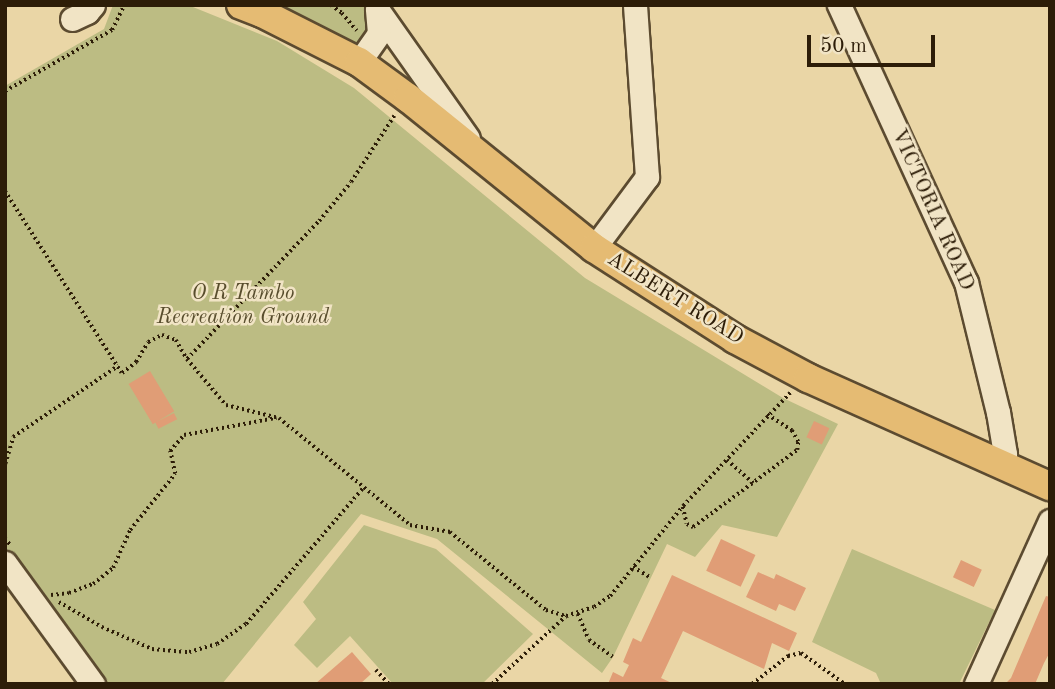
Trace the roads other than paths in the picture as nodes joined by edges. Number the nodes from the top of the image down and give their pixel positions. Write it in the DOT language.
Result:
graph roads {
  1 [pos="93,5"];
  2 [pos="241,5"];
  3 [pos="635,5"];
  4 [pos="839,5"];
  5 [pos="377,9"];
  6 [pos="72,19"];
  7 [pos="364,55"];
  8 [pos="483,160"];
  9 [pos="594,248"];
  10 [pos="1003,464"];
  11 [pos="1050,486"];
  12 [pos="1050,521"];
  13 [pos="10,556"];
  14 [pos="93,684"];
  15 [pos="976,684"];
  1 -- 6 [label="street"];
  2 -- 7 [label="main road"];
  3 -- 9 [label="street"];
  4 -- 10 [label="street, VICTORIA ROAD"];
  5 -- 7 [label="street, ALBERT ROAD"];
  5 -- 8 [label="street, ALBERT ROAD"];
  7 -- 8 [label="main road"];
  8 -- 9 [label="main road, ALBERT ROAD"];
  9 -- 10 [label="main road, ALBERT ROAD"];
  10 -- 11 [label="main road, ALBERT ROAD"];
  12 -- 15 [label="street"];
  13 -- 14 [label="street"];
}
